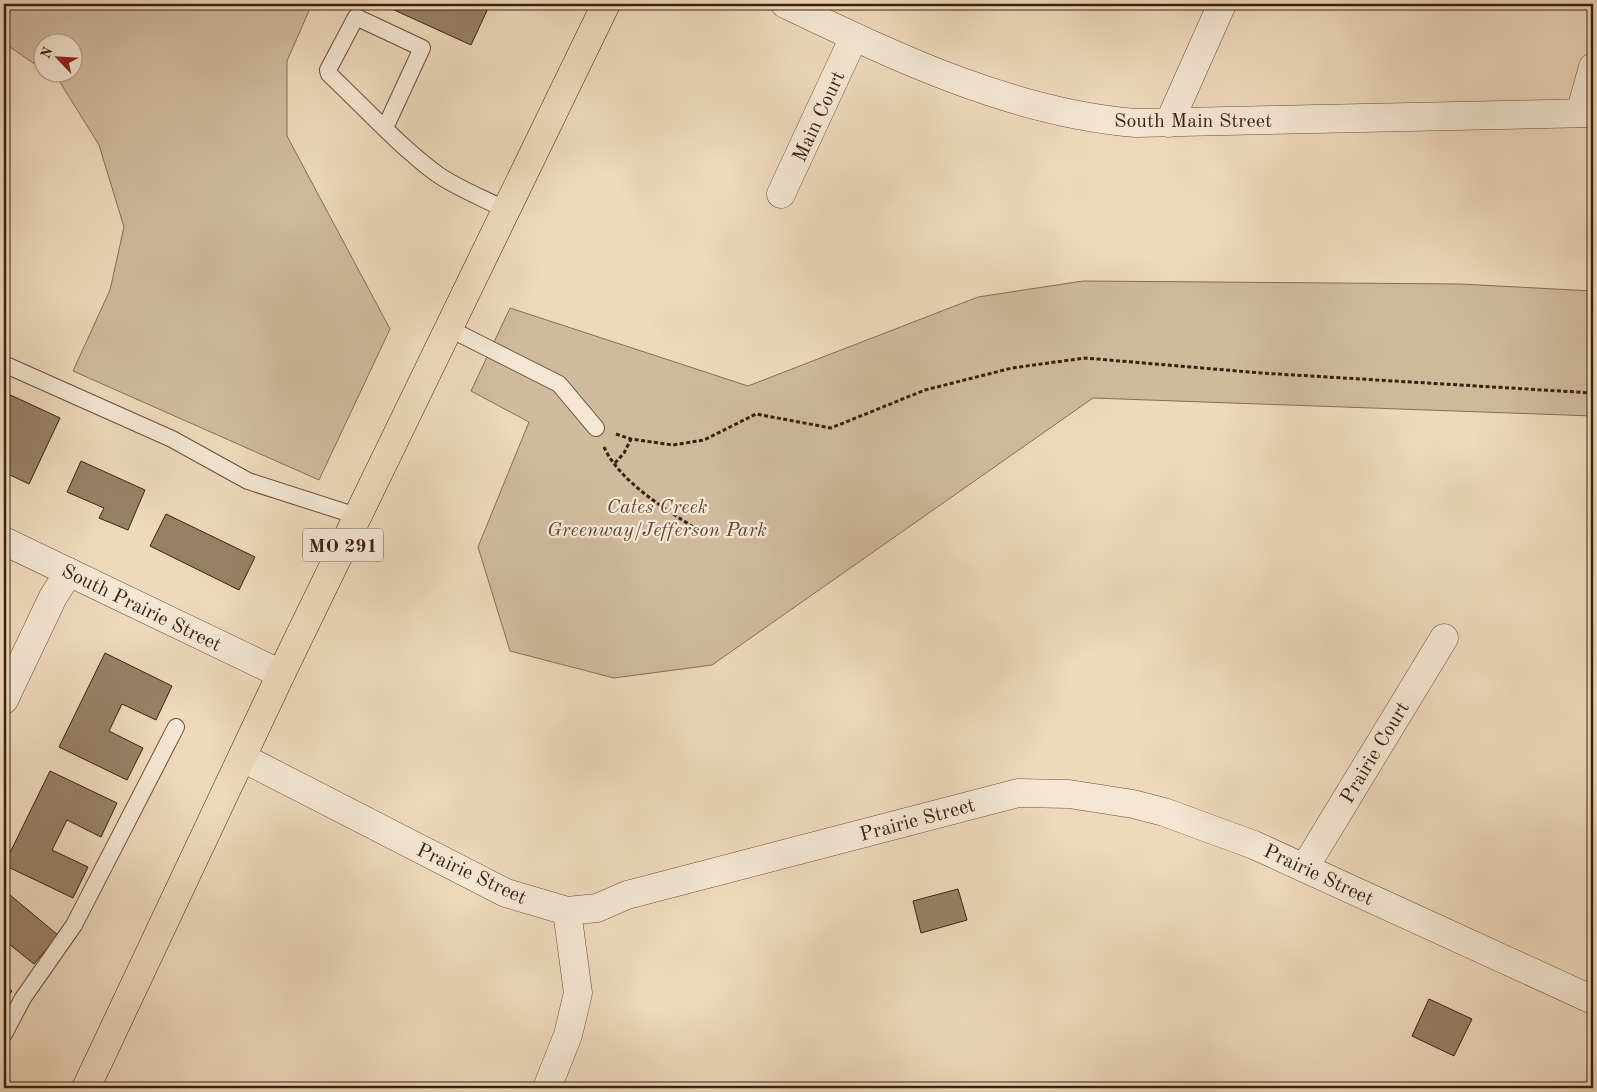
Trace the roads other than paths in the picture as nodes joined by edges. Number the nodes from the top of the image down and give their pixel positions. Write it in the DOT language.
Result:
graph roads {
  1 [pos="606,4"];
  2 [pos="785,4"];
  3 [pos="1222,4"];
  4 [pos="854,37"];
  5 [pos="1593,67"];
  6 [pos="1587,113"];
  7 [pos="1169,122"];
  8 [pos="385,128"];
  9 [pos="781,194"];
  10 [pos="506,210"];
  11 [pos="448,328"];
  12 [pos="6,365"];
  13 [pos="596,428"];
  14 [pos="357,516"];
  15 [pos="4,541"];
  16 [pos="69,572"];
  17 [pos="1444,638"];
  18 [pos="281,674"];
  19 [pos="4,700"];
  20 [pos="176,727"];
  21 [pos="243,758"];
  22 [pos="1305,867"];
  23 [pos="567,911"];
  24 [pos="1593,1000"];
  25 [pos="4,1034"];
  26 [pos="86,1088"];
  27 [pos="547,1088"];
  1 -- 10 [label="highway, MO 291"];
  2 -- 4 [label="street, South Main Street"];
  3 -- 7 [label="street"];
  4 -- 7 [label="street, South Main Street"];
  4 -- 9 [label="street, Main Court"];
  5 -- 6 [label="street"];
  6 -- 7 [label="street, South Main Street"];
  8 -- 8 [label="lane"];
  8 -- 10 [label="lane"];
  10 -- 11 [label="highway, MO 291"];
  11 -- 13 [label="lane"];
  11 -- 14 [label="highway, MO 291"];
  12 -- 14 [label="lane"];
  14 -- 18 [label="highway, MO 291"];
  15 -- 16 [label="street, South Prairie Street"];
  16 -- 18 [label="street, South Prairie Street"];
  16 -- 19 [label="street"];
  17 -- 22 [label="street, Prairie Court"];
  18 -- 21 [label="highway, MO 291"];
  20 -- 25 [label="lane"];
  21 -- 23 [label="street, Prairie Street"];
  21 -- 26 [label="highway, MO 291"];
  22 -- 23 [label="street, Prairie Street"];
  22 -- 24 [label="street, Prairie Street"];
  23 -- 27 [label="street"];
}
